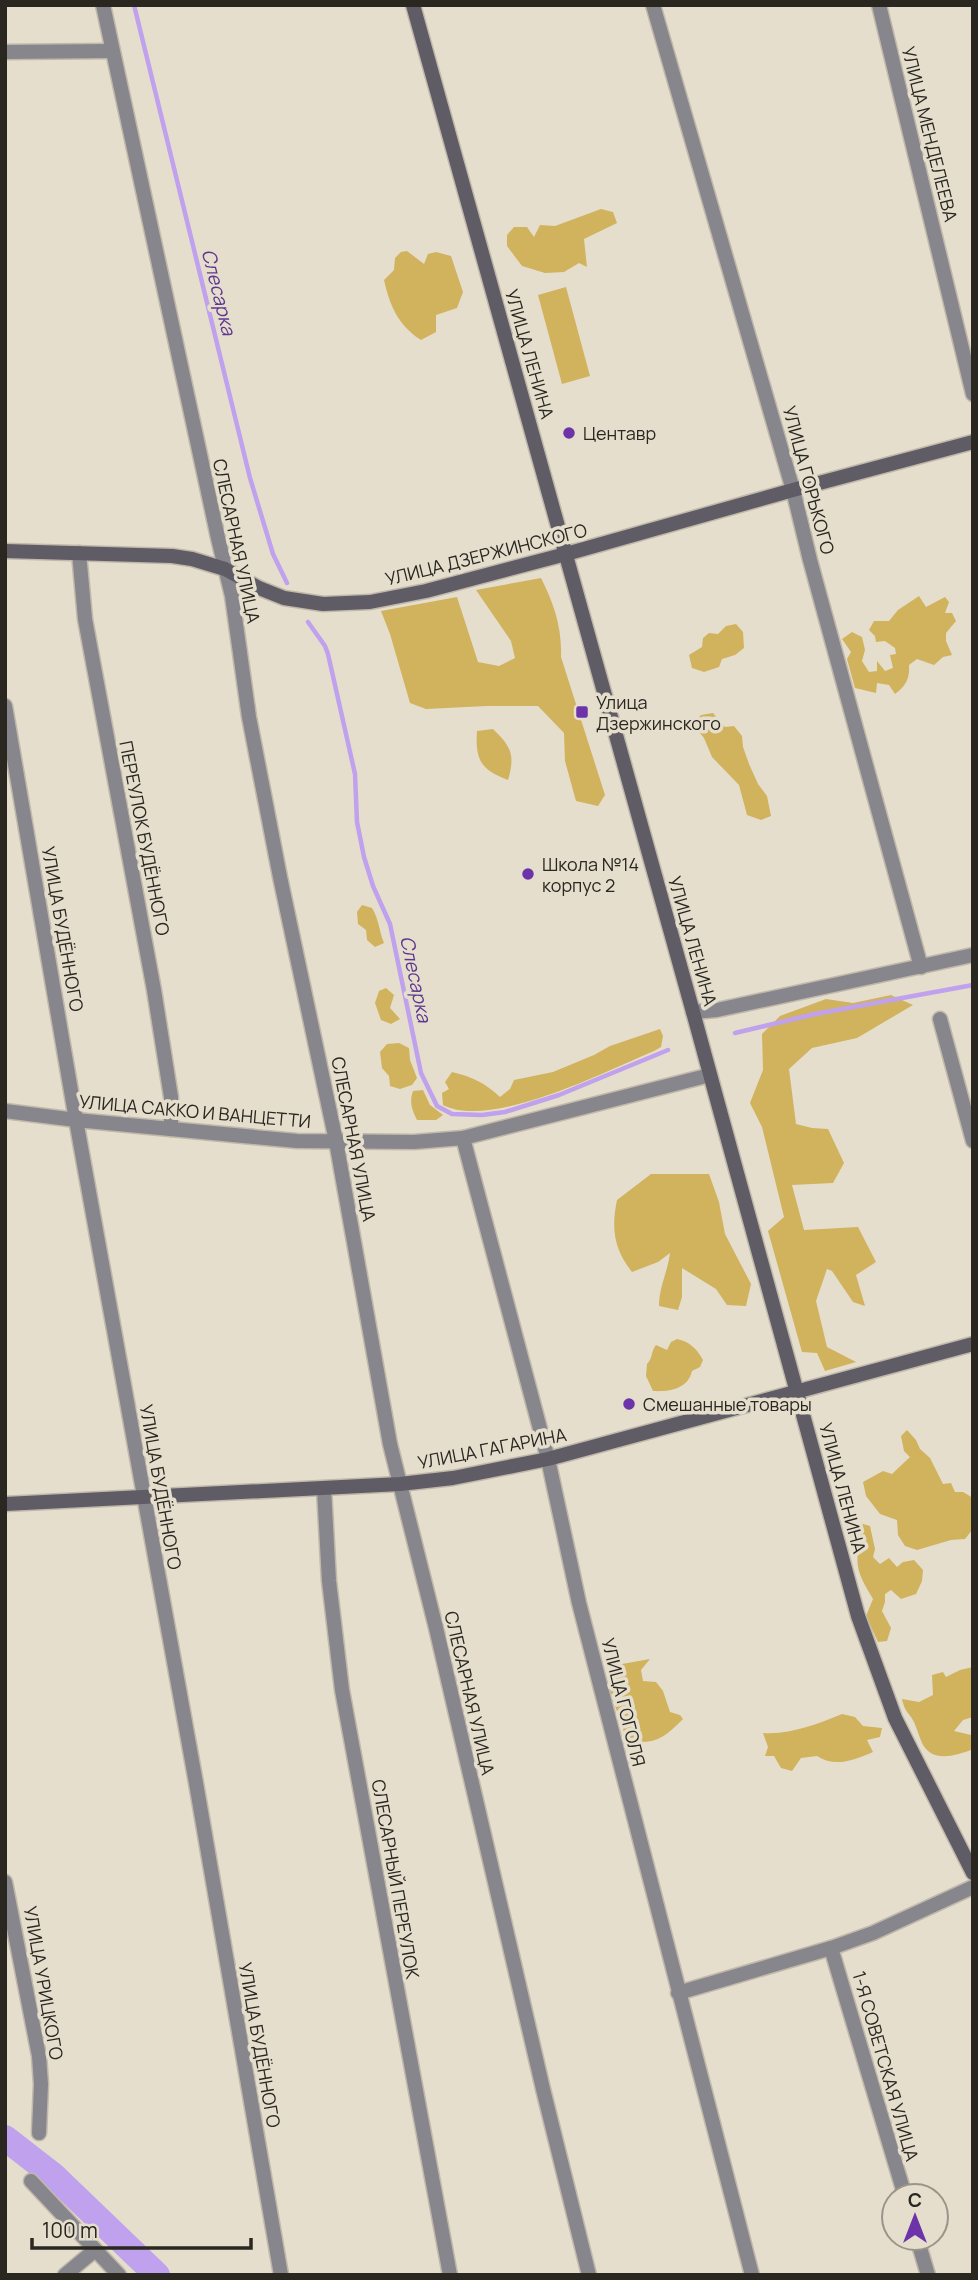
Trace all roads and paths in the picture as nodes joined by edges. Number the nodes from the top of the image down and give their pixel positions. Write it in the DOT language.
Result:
graph roads {
  1 [pos="103,5"];
  2 [pos="413,5"];
  3 [pos="653,5"];
  4 [pos="879,5"];
  5 [pos="112,51"];
  6 [pos="5,52"];
  7 [pos="973,394"];
  8 [pos="973,442"];
  9 [pos="793,489"];
  10 [pos="5,551"];
  11 [pos="79,553"];
  12 [pos="566,554"];
  13 [pos="225,569"];
  14 [pos="5,706"];
  15 [pos="973,955"];
  16 [pos="920,967"];
  17 [pos="693,1012"];
  18 [pos="940,1020"];
  19 [pos="710,1076"];
  20 [pos="5,1111"];
  21 [pos="76,1120"];
  22 [pos="171,1129"];
  23 [pos="463,1138"];
  24 [pos="973,1141"];
  25 [pos="336,1142"];
  26 [pos="973,1344"];
  27 [pos="797,1393"];
  28 [pos="548,1459"];
  29 [pos="400,1484"];
  30 [pos="324,1489"];
  31 [pos="143,1497"];
  32 [pos="5,1503"];
  33 [pos="973,1873"];
  34 [pos="5,1882"];
  35 [pos="973,1887"];
  36 [pos="831,1948"];
  37 [pos="678,1993"];
  38 [pos="39,2133"];
  39 [pos="31,2181"];
  40 [pos="901,2182"];
  41 [pos="95,2250"];
  42 [pos="921,2252"];
  43 [pos="65,2275"];
  44 [pos="119,2275"];
  45 [pos="281,2275"];
  46 [pos="450,2275"];
  47 [pos="589,2275"];
  48 [pos="752,2275"];
  49 [pos="928,2275"];
  1 -- 5 [label="street, СЛЕСАРНАЯ УЛИЦА"];
  2 -- 12 [label="main road, УЛИЦА ЛЕНИНА"];
  3 -- 9 [label="street, УЛИЦА ГОРЬКОГО"];
  4 -- 7 [label="street, УЛИЦА МЕНДЕЛЕЕВА"];
  5 -- 6 [label="street"];
  5 -- 13 [label="street, СЛЕСАРНАЯ УЛИЦА"];
  8 -- 9 [label="main road, УЛИЦА ДЗЕРЖИНСКОГО"];
  9 -- 12 [label="main road, УЛИЦА ДЗЕРЖИНСКОГО"];
  9 -- 16 [label="street, УЛИЦА ГОРЬКОГО"];
  10 -- 11 [label="main road, УЛИЦА ДЗЕРЖИНСКОГО"];
  11 -- 13 [label="main road, УЛИЦА ДЗЕРЖИНСКОГО"];
  11 -- 22 [label="street, ПЕРЕУЛОК БУДЁННОГО"];
  12 -- 13 [label="main road, УЛИЦА ДЗЕРЖИНСКОГО"];
  12 -- 17 [label="main road, УЛИЦА ЛЕНИНА"];
  13 -- 25 [label="street, СЛЕСАРНАЯ УЛИЦА"];
  14 -- 21 [label="street, УЛИЦА БУДЁННОГО"];
  15 -- 16 [label="street"];
  16 -- 17 [label="street"];
  17 -- 19 [label="main road, УЛИЦА ЛЕНИНА"];
  18 -- 24 [label="street"];
  19 -- 23 [label="street, УЛИЦА САККО И ВАНЦЕТТИ"];
  19 -- 27 [label="main road, УЛИЦА ЛЕНИНА"];
  20 -- 21 [label="street, УЛИЦА САККО И ВАНЦЕТТИ"];
  21 -- 22 [label="street, УЛИЦА САККО И ВАНЦЕТТИ"];
  21 -- 31 [label="street, УЛИЦА БУДЁННОГО"];
  22 -- 25 [label="street, УЛИЦА САККО И ВАНЦЕТТИ"];
  23 -- 25 [label="street, УЛИЦА САККО И ВАНЦЕТТИ"];
  23 -- 28 [label="street, УЛИЦА ГОГОЛЯ"];
  25 -- 29 [label="street, СЛЕСАРНАЯ УЛИЦА"];
  26 -- 27 [label="main road, УЛИЦА ГАГАРИНА"];
  27 -- 28 [label="main road, УЛИЦА ГАГАРИНА"];
  27 -- 33 [label="main road, УЛИЦА ЛЕНИНА"];
  28 -- 29 [label="main road, УЛИЦА ГАГАРИНА"];
  28 -- 37 [label="street, УЛИЦА ГОГОЛЯ"];
  29 -- 30 [label="main road, УЛИЦА ГАГАРИНА"];
  29 -- 47 [label="street, СЛЕСАРНАЯ УЛИЦА"];
  30 -- 31 [label="main road, УЛИЦА ГАГАРИНА"];
  30 -- 46 [label="street, СЛЕСАРНЫЙ ПЕРЕУЛОК"];
  31 -- 32 [label="main road, УЛИЦА ГАГАРИНА"];
  31 -- 45 [label="street, УЛИЦА БУДЁННОГО"];
  34 -- 38 [label="street, УЛИЦА УРИЦКОГО"];
  35 -- 36 [label="street"];
  36 -- 37 [label="street"];
  36 -- 40 [label="street, 1-Я СОВЕТСКАЯ УЛИЦА"];
  37 -- 48 [label="street, УЛИЦА ГОГОЛЯ"];
  39 -- 41 [label="street"];
  41 -- 43 [label="street"];
  41 -- 44 [label="street"];
  42 -- 49 [label="street"];
}
